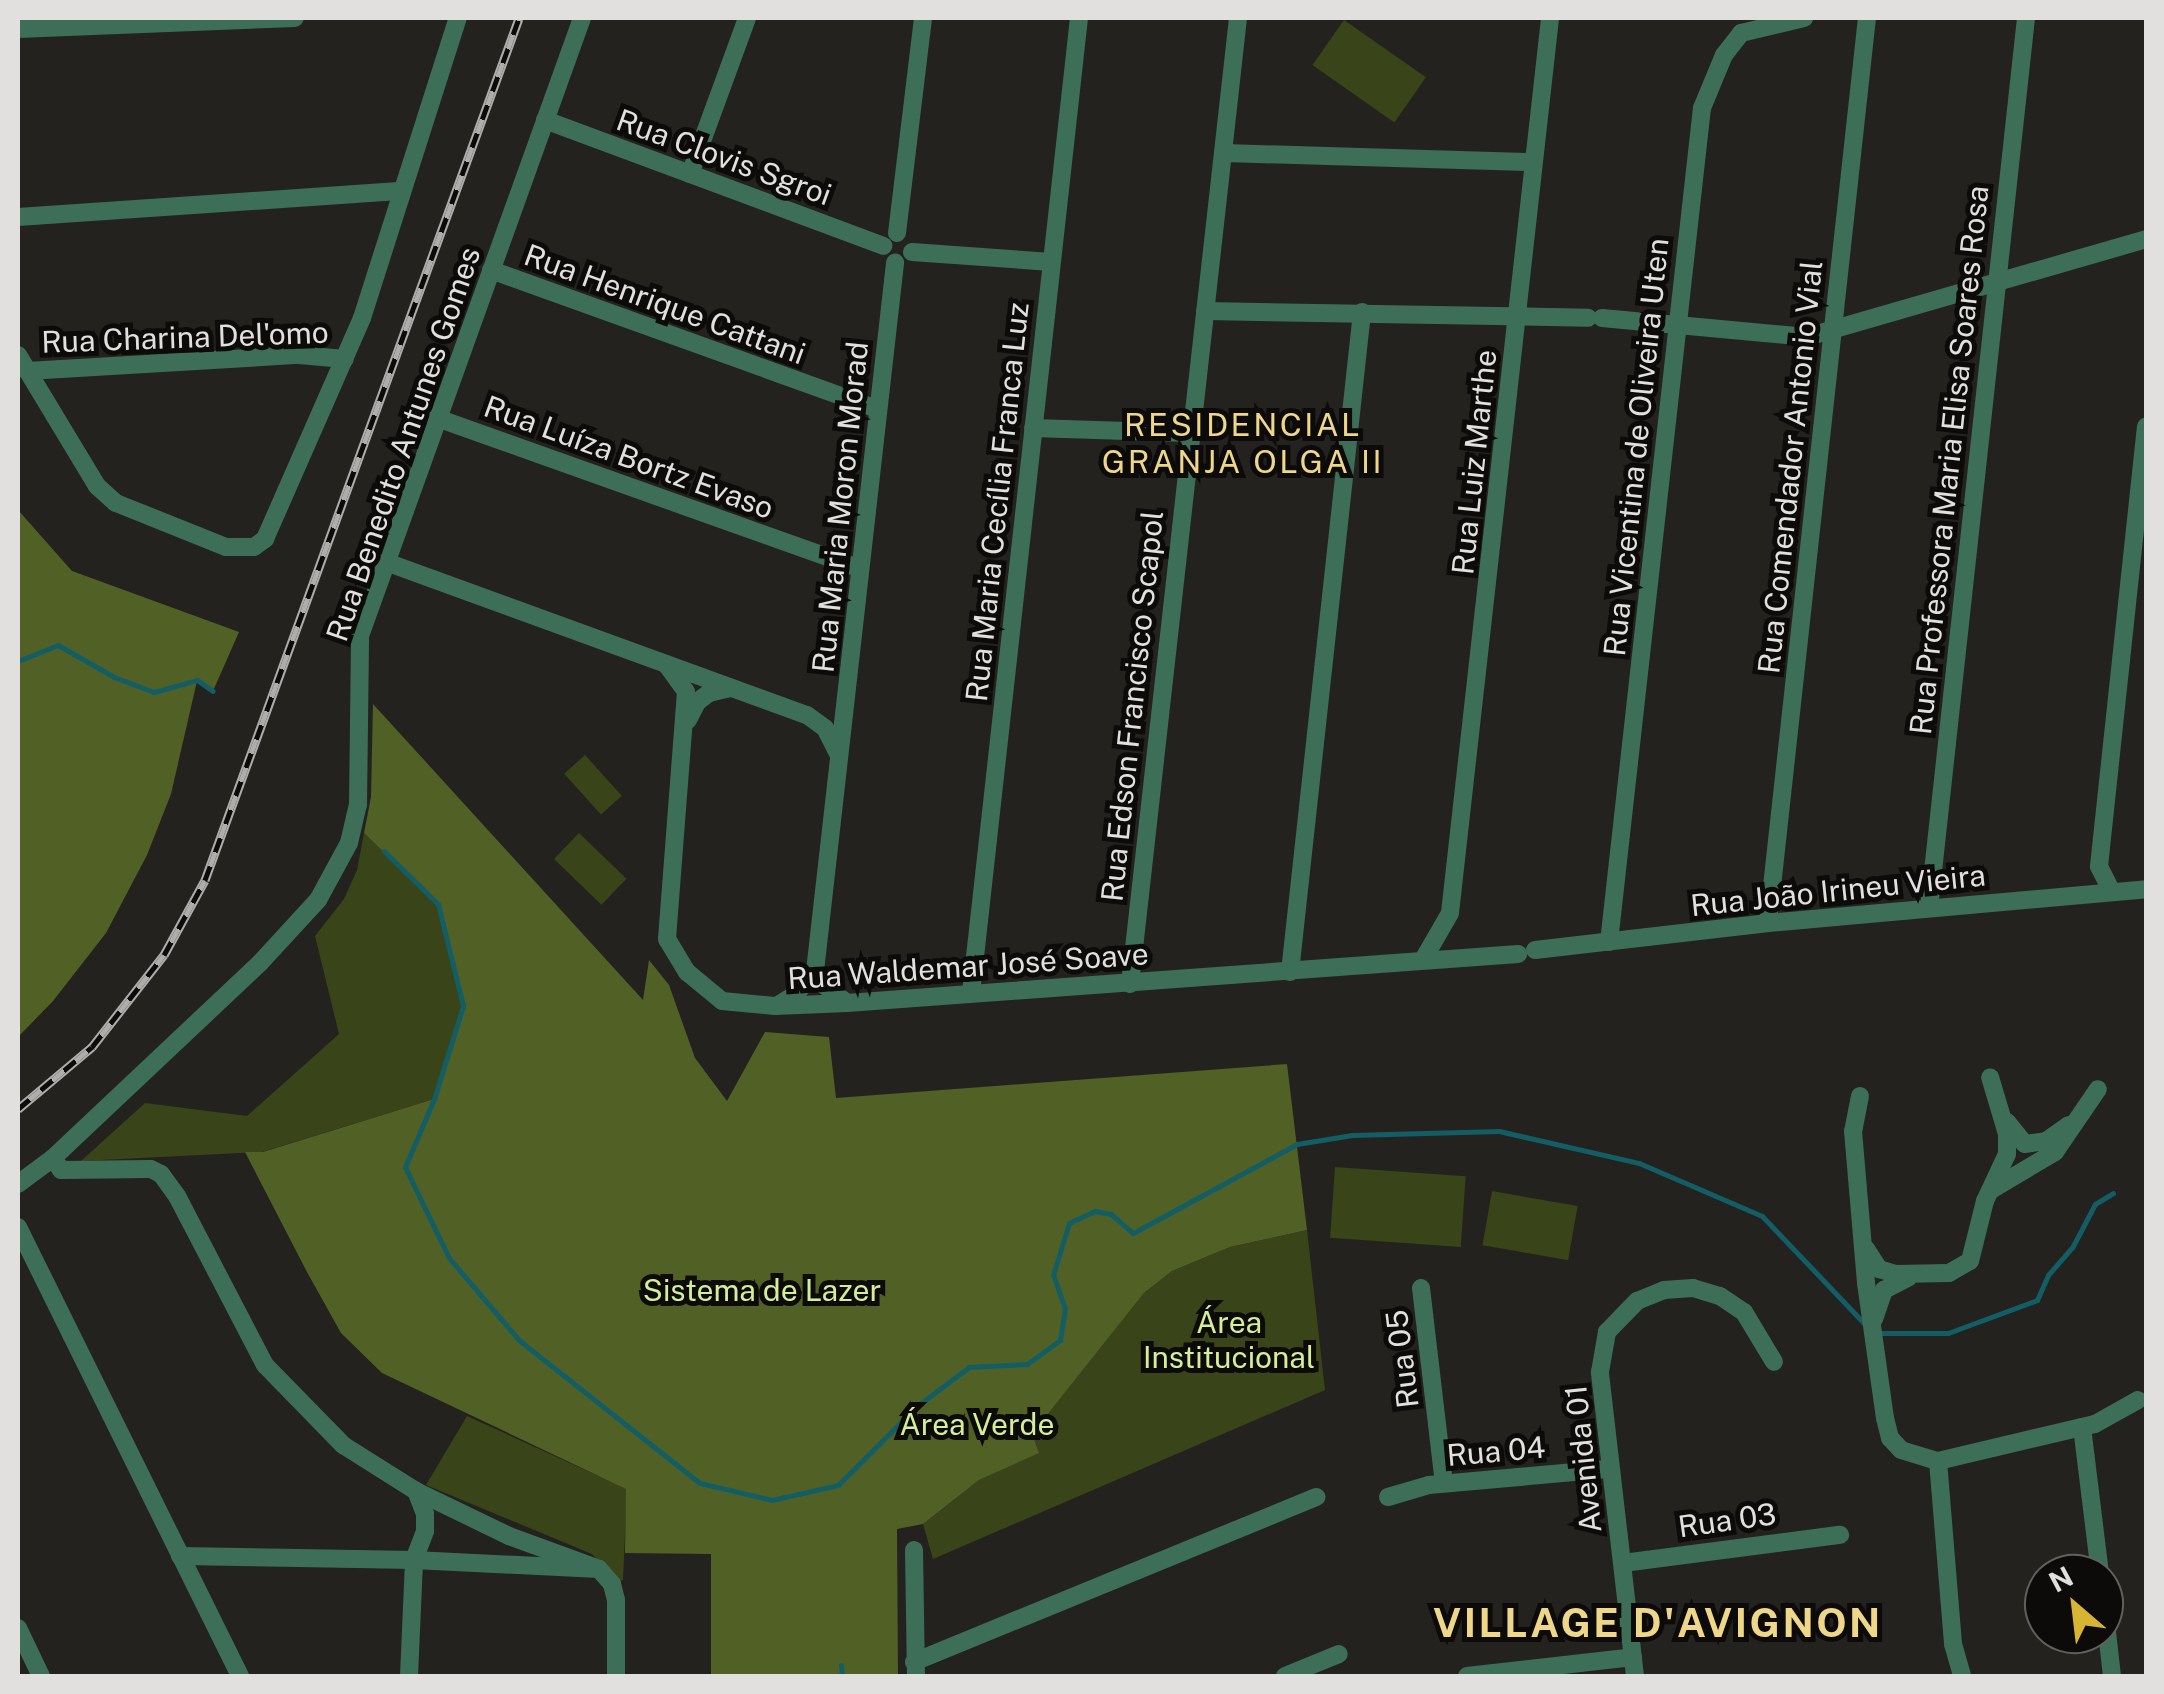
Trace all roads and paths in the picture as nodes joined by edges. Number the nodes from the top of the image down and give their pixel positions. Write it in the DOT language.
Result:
graph roads {
  1 [pos="296,18"];
  2 [pos="458,18"];
  3 [pos="582,18"];
  4 [pos="748,18"];
  5 [pos="923,18"];
  6 [pos="1079,18"];
  7 [pos="1238,18"];
  8 [pos="1550,18"];
  9 [pos="1804,18"];
  10 [pos="1868,18"];
  11 [pos="2026,18"];
  12 [pos="18,30"];
  13 [pos="546,120"];
  14 [pos="1225,153"];
  15 [pos="1533,162"];
  16 [pos="690,174"];
  17 [pos="402,191"];
  18 [pos="18,217"];
  19 [pos="2146,238"];
  20 [pos="890,240"];
  21 [pos="912,252"];
  22 [pos="1051,262"];
  23 [pos="895,263"];
  24 [pos="491,270"];
  25 [pos="1996,281"];
  26 [pos="1204,311"];
  27 [pos="1362,312"];
  28 [pos="1518,316"];
  29 [pos="1677,326"];
  30 [pos="1834,329"];
  31 [pos="345,359"];
  32 [pos="22,363"];
  33 [pos="878,409"];
  34 [pos="437,418"];
  35 [pos="2146,427"];
  36 [pos="1033,428"];
  37 [pos="1189,433"];
  38 [pos="386,562"];
  39 [pos="859,568"];
  40 [pos="666,664"];
  41 [pos="731,688"];
  42 [pos="846,696"];
  43 [pos="807,715"];
  44 [pos="685,724"];
  45 [pos="840,756"];
  46 [pos="2146,889"];
  47 [pos="2112,892"];
  48 [pos="1929,908"];
  49 [pos="1450,914"];
  50 [pos="1768,923"];
  51 [pos="1609,942"];
  52 [pos="1527,952"];
  53 [pos="1462,958"];
  54 [pos="1423,960"];
  55 [pos="815,971"];
  56 [pos="1290,972"];
  57 [pos="1130,984"];
  58 [pos="972,993"];
  59 [pos="847,1003"];
  60 [pos="775,1006"];
  61 [pos="1990,1077"];
  62 [pos="2098,1089"];
  63 [pos="1860,1096"];
  64 [pos="2002,1112"];
  65 [pos="2082,1113"];
  66 [pos="2025,1144"];
  67 [pos="2007,1156"];
  68 [pos="52,1158"];
  69 [pos="2029,1171"];
  70 [pos="18,1184"];
  71 [pos="1988,1194"];
  72 [pos="18,1227"];
  73 [pos="1877,1280"];
  74 [pos="1421,1288"];
  75 [pos="1774,1362"];
  76 [pos="2138,1400"];
  77 [pos="2082,1428"];
  78 [pos="1938,1461"];
  79 [pos="1610,1469"];
  80 [pos="1444,1484"];
  81 [pos="416,1491"];
  82 [pos="1317,1497"];
  83 [pos="1388,1497"];
  84 [pos="1840,1534"];
  85 [pos="914,1550"];
  86 [pos="2098,1554"];
  87 [pos="180,1556"];
  88 [pos="234,1556"];
  89 [pos="414,1560"];
  90 [pos="1622,1562"];
  91 [pos="598,1570"];
  92 [pos="189,1575"];
  93 [pos="18,1628"];
  94 [pos="1339,1654"];
  95 [pos="1634,1667"];
  96 [pos="915,1669"];
  97 [pos="41,1676"];
  98 [pos="240,1676"];
  99 [pos="410,1676"];
  100 [pos="616,1676"];
  101 [pos="1285,1676"];
  102 [pos="1467,1676"];
  103 [pos="1962,1676"];
  1 -- 12 [label="street"];
  2 -- 17 [label="street"];
  3 -- 13 [label="street, Rua Benedito Antunes Gomes"];
  4 -- 16 [label="street"];
  5 -- 20 [label="street"];
  6 -- 22 [label="street, Rua Maria Cecília Franca Luz"];
  7 -- 14 [label="street, Rua Edson Francisco Scapol"];
  8 -- 15 [label="street, Rua Luiz Marthe"];
  9 -- 29 [label="street, Rua Vicentina de Oliveira Uten"];
  10 -- 30 [label="street, Rua Comendador Antonio Vial"];
  11 -- 25 [label="street, Rua Professora Maria Elisa Soares Rosa"];
  13 -- 16 [label="street, Rua Clovis Sgroi"];
  13 -- 24 [label="street, Rua Benedito Antunes Gomes"];
  14 -- 15 [label="street"];
  14 -- 26 [label="street, Rua Edson Francisco Scapol"];
  15 -- 28 [label="street, Rua Luiz Marthe"];
  16 -- 20 [label="street, Rua Clovis Sgroi"];
  17 -- 18 [label="street"];
  17 -- 31 [label="street"];
  19 -- 25 [label="street"];
  20 -- 21 [label="street"];
  20 -- 23 [label="street"];
  21 -- 22 [label="street"];
  21 -- 23 [label="street"];
  22 -- 36 [label="street, Rua Maria Cecília Franca Luz"];
  23 -- 33 [label="street, Rua Maria Moron Morad"];
  24 -- 33 [label="street, Rua Henrique Cattani"];
  24 -- 34 [label="street, Rua Benedito Antunes Gomes"];
  25 -- 30 [label="street"];
  25 -- 48 [label="street, Rua Professora Maria Elisa Soares Rosa"];
  26 -- 27 [label="street"];
  26 -- 37 [label="street, Rua Edson Francisco Scapol"];
  27 -- 28 [label="street"];
  27 -- 56 [label="street"];
  28 -- 29 [label="street"];
  28 -- 49 [label="street, Rua Luiz Marthe"];
  29 -- 30 [label="street"];
  29 -- 51 [label="street, Rua Vicentina de Oliveira Uten"];
  30 -- 50 [label="street, Rua Comendador Antonio Vial"];
  31 -- 32 [label="street, Rua Charina Del'omo"];
  31 -- 32 [label="street"];
  33 -- 39 [label="street, Rua Maria Moron Morad"];
  34 -- 38 [label="street, Rua Benedito Antunes Gomes"];
  34 -- 39 [label="street, Rua Luíza Bortz Evaso"];
  35 -- 47 [label="street"];
  36 -- 37 [label="street"];
  36 -- 58 [label="street, Rua Maria Cecília Franca Luz"];
  37 -- 57 [label="street, Rua Edson Francisco Scapol"];
  38 -- 40 [label="street"];
  38 -- 68 [label="street, Rua Benedito Antunes Gomes"];
  39 -- 42 [label="street, Rua Maria Moron Morad"];
  40 -- 41 [label="street"];
  40 -- 44 [label="street, Rua Waldemar José Soave"];
  41 -- 43 [label="street"];
  41 -- 44 [label="street"];
  42 -- 43 [label="street"];
  42 -- 45 [label="street, Rua Maria Moron Morad"];
  43 -- 45 [label="street, Rua Maria Moron Morad"];
  44 -- 60 [label="street, Rua Waldemar José Soave"];
  45 -- 55 [label="street, Rua Maria Moron Morad"];
  46 -- 47 [label="street, Rua João Irineu Vieira"];
  47 -- 48 [label="street, Rua João Irineu Vieira"];
  48 -- 50 [label="street, Rua João Irineu Vieira"];
  49 -- 53 [label="street"];
  49 -- 54 [label="street"];
  50 -- 51 [label="street, Rua João Irineu Vieira"];
  51 -- 52 [label="street, Rua João Irineu Vieira"];
  52 -- 53 [label="street, Rua Waldemar José Soave"];
  53 -- 54 [label="street, Rua Waldemar José Soave"];
  54 -- 56 [label="street, Rua Waldemar José Soave"];
  55 -- 59 [label="street"];
  55 -- 60 [label="street"];
  56 -- 57 [label="street, Rua Waldemar José Soave"];
  57 -- 58 [label="street, Rua Waldemar José Soave"];
  58 -- 59 [label="street, Rua Waldemar José Soave"];
  59 -- 60 [label="street, Rua Waldemar José Soave"];
  61 -- 64 [label="street"];
  62 -- 65 [label="street"];
  63 -- 73 [label="street"];
  64 -- 66 [label="street"];
  64 -- 67 [label="street"];
  65 -- 66 [label="street"];
  65 -- 69 [label="street"];
  66 -- 67 [label="street"];
  66 -- 69 [label="street"];
  67 -- 69 [label="street"];
  67 -- 71 [label="street"];
  68 -- 70 [label="street, Rua Benedito Antunes Gomes"];
  68 -- 81 [label="street"];
  69 -- 71 [label="street"];
  71 -- 73 [label="street"];
  72 -- 87 [label="street"];
  73 -- 78 [label="street"];
  74 -- 80 [label="street, Rua 05"];
  75 -- 79 [label="street, Avenida 01"];
  76 -- 77 [label="street"];
  77 -- 78 [label="street"];
  77 -- 86 [label="street"];
  78 -- 103 [label="street"];
  79 -- 80 [label="street, Rua 04"];
  79 -- 90 [label="street, Avenida 01"];
  80 -- 83 [label="street, Rua 04"];
  81 -- 89 [label="street"];
  81 -- 91 [label="street"];
  82 -- 96 [label="street"];
  84 -- 90 [label="street, Rua 03"];
  85 -- 96 [label="street"];
  87 -- 88 [label="street"];
  87 -- 92 [label="street"];
  88 -- 89 [label="street"];
  88 -- 92 [label="street"];
  89 -- 91 [label="street"];
  89 -- 99 [label="street"];
  90 -- 95 [label="street, Avenida 01"];
  91 -- 100 [label="street"];
  92 -- 98 [label="street"];
  93 -- 97 [label="street"];
  94 -- 101 [label="street"];
  95 -- 102 [label="street"];
}
